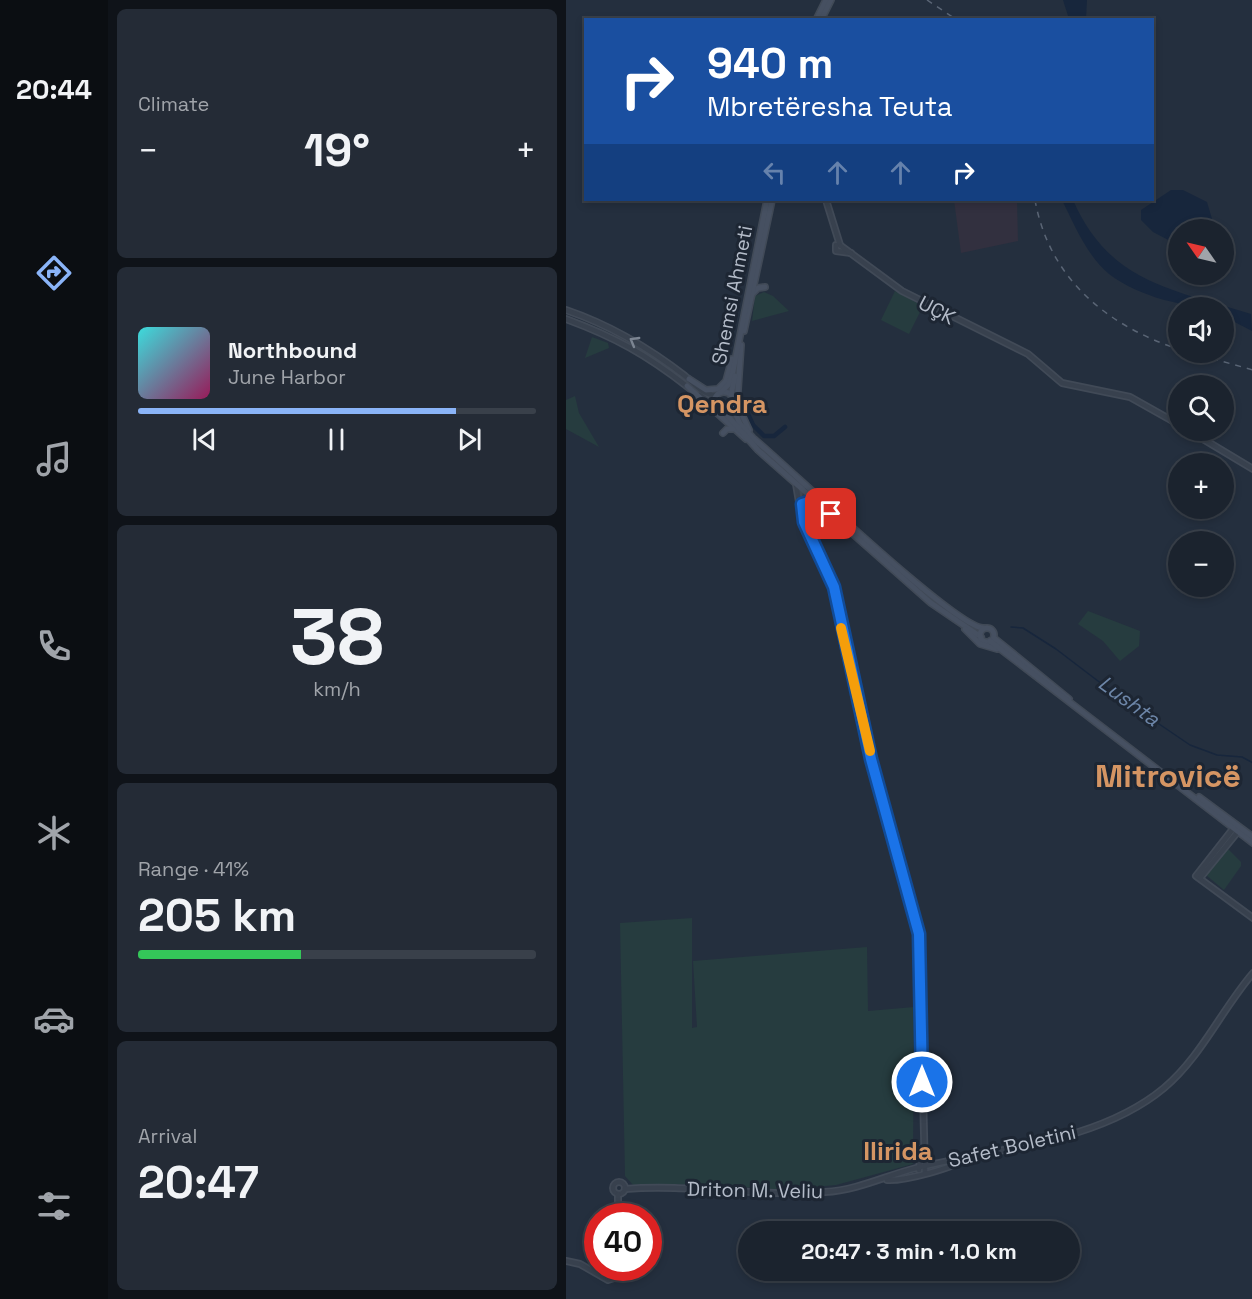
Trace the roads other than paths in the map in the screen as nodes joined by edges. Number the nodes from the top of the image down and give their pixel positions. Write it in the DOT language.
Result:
graph roads {
  1 [pos="826,0"];
  2 [pos="831,0"];
  3 [pos="817,18"];
  4 [pos="822,18"];
  5 [pos="767,201"];
  6 [pos="772,201"];
  7 [pos="826,201"];
  8 [pos="765,287"];
  9 [pos="752,295"];
  10 [pos="566,310"];
  11 [pos="566,319"];
  12 [pos="740,346"];
  13 [pos="689,379"];
  14 [pos="687,386"];
  15 [pos="719,393"];
  16 [pos="731,395"];
  17 [pos="714,405"];
  18 [pos="733,408"];
  19 [pos="725,413"];
  20 [pos="1168,418"];
  21 [pos="733,429"];
  22 [pos="723,433"];
  23 [pos="1206,441"];
  24 [pos="752,444"];
  25 [pos="764,447"];
  26 [pos="1253,469"];
  27 [pos="794,482"];
  28 [pos="806,488"];
  29 [pos="818,501"];
  30 [pos="802,504"];
  31 [pos="804,522"];
  32 [pos="952,619"];
  33 [pos="984,628"];
  34 [pos="981,637"];
  35 [pos="992,639"];
  36 [pos="1002,651"];
  37 [pos="1237,829"];
  38 [pos="1253,837"];
  39 [pos="1253,843"];
  40 [pos="1253,918"];
  41 [pos="1253,973"];
  42 [pos="968,1157"];
  43 [pos="922,1170"];
  44 [pos="625,1189"];
  45 [pos="618,1194"];
  46 [pos="618,1203"];
  47 [pos="566,1261"];
  48 [pos="584,1266"];
  1 -- 3 [label="main road"];
  2 -- 4 [label="main road"];
  5 -- 12 [label="main road, Shemsi Ahmeti"];
  6 -- 9 [label="main road, Shemsi Ahmeti"];
  7 -- 20 [label="street, UÇK"];
  8 -- 9 [label="main road"];
  9 -- 12 [label="main road, Shemsi Ahmeti"];
  13 -- 10 [label="street, one-way"];
  11 -- 14 [label="street"];
  12 -- 13 [label="main road"];
  12 -- 15 [label="main road, Shemsi Ahmeti"];
  12 -- 16 [label="main road, Shemsi Ahmeti"];
  12 -- 25 [label="main road"];
  13 -- 15 [label="street"];
  14 -- 17 [label="street"];
  14 -- 21 [label="main road"];
  15 -- 16 [label="main road"];
  15 -- 17 [label="main road"];
  16 -- 18 [label="main road"];
  17 -- 19 [label="main road"];
  18 -- 19 [label="main road"];
  18 -- 25 [label="main road"];
  19 -- 24 [label="main road"];
  21 -- 22 [label="main road"];
  21 -- 24 [label="main road"];
  23 -- 26 [label="street"];
  24 -- 27 [label="main road"];
  25 -- 28 [label="main road"];
  27 -- 28 [label="main road"];
  27 -- 31 [label="street"];
  28 -- 29 [label="main road"];
  28 -- 30 [label="street"];
  28 -- 33 [label="main road"];
  29 -- 30 [label="street"];
  29 -- 32 [label="main road"];
  30 -- 31 [label="street"];
  31 -- 43 [label="street"];
  32 -- 34 [label="main road"];
  32 -- 36 [label="main road"];
  33 -- 34 [label="main road"];
  33 -- 35 [label="main road"];
  34 -- 35 [label="main road"];
  35 -- 36 [label="main road"];
  35 -- 37 [label="main road"];
  36 -- 37 [label="main road"];
  37 -- 38 [label="main road"];
  37 -- 39 [label="main road"];
  37 -- 40 [label="street"];
  41 -- 42 [label="street, Safet Boletini"];
  42 -- 43 [label="street, Safet Boletini"];
  42 -- 43 [label="street, Safet Boletini"];
  43 -- 44 [label="street, Driton M. Veliu"];
  44 -- 45 [label="street"];
  44 -- 45 [label="street"];
  45 -- 46 [label="street"];
  47 -- 48 [label="street"];
}
